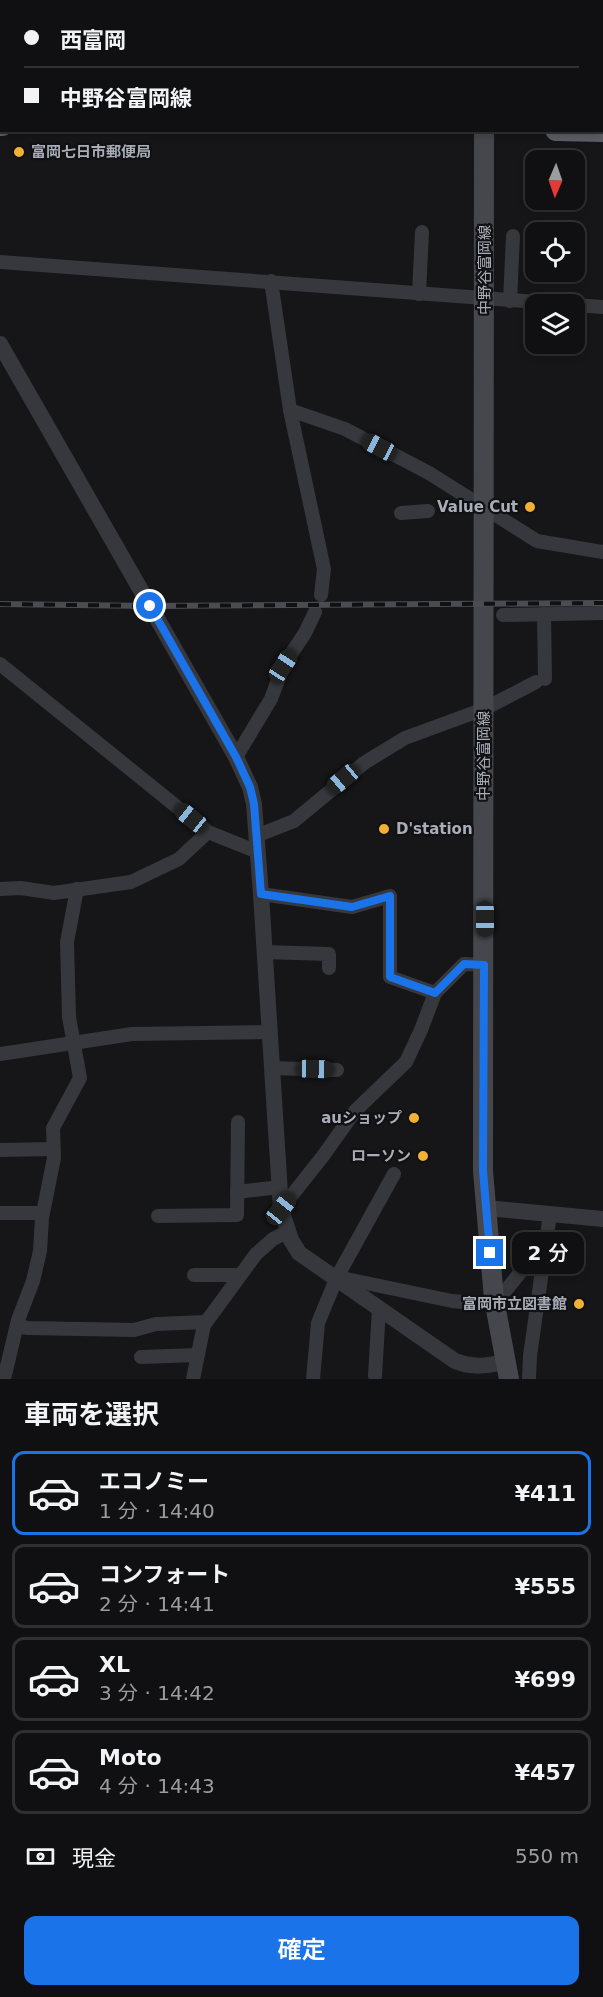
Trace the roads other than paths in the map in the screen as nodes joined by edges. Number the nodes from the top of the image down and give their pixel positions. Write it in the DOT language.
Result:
graph roads {
  1 [pos="484,132"];
  2 [pos="422,232"];
  3 [pos="513,236"];
  4 [pos="0,262"];
  5 [pos="271,281"];
  6 [pos="419,294"];
  7 [pos="485,300"];
  8 [pos="510,301"];
  9 [pos="525,302"];
  10 [pos="585,306"];
  11 [pos="603,307"];
  12 [pos="0,344"];
  13 [pos="290,410"];
  14 [pos="484,506"];
  15 [pos="428,511"];
  16 [pos="401,513"];
  17 [pos="603,552"];
  18 [pos="321,595"];
  19 [pos="315,612"];
  20 [pos="603,613"];
  21 [pos="544,614"];
  22 [pos="503,615"];
  23 [pos="0,664"];
  24 [pos="484,709"];
  25 [pos="236,757"];
  26 [pos="208,832"];
  27 [pos="257,844"];
  28 [pos="0,889"];
  29 [pos="76,889"];
  30 [pos="261,894"];
  31 [pos="264,952"];
  32 [pos="484,965"];
  33 [pos="329,968"];
  34 [pos="435,993"];
  35 [pos="269,1032"];
  36 [pos="73,1044"];
  37 [pos="0,1053"];
  38 [pos="272,1068"];
  39 [pos="337,1070"];
  40 [pos="238,1122"];
  41 [pos="53,1149"];
  42 [pos="0,1150"];
  43 [pos="394,1174"];
  44 [pos="280,1187"];
  45 [pos="237,1192"];
  46 [pos="486,1208"];
  47 [pos="281,1209"];
  48 [pos="0,1213"];
  49 [pos="42,1214"];
  50 [pos="550,1214"];
  51 [pos="158,1216"];
  52 [pos="603,1219"];
  53 [pos="287,1232"];
  54 [pos="547,1239"];
  55 [pos="195,1275"];
  56 [pos="240,1275"];
  57 [pos="337,1277"];
  58 [pos="494,1299"];
  59 [pos="379,1308"];
  60 [pos="206,1322"];
  61 [pos="16,1326"];
  62 [pos="197,1355"];
  63 [pos="141,1357"];
  64 [pos="507,1370"];
  65 [pos="375,1376"];
  66 [pos="4,1379"];
  67 [pos="195,1379"];
  68 [pos="313,1379"];
  69 [pos="529,1379"];
  1 -- 7 [label="main road, 中野谷富岡線"];
  2 -- 6 [label="street"];
  3 -- 8 [label="street"];
  4 -- 5 [label="street"];
  5 -- 6 [label="street"];
  5 -- 13 [label="street"];
  6 -- 7 [label="street"];
  7 -- 8 [label="street"];
  7 -- 14 [label="main road, 中野谷富岡線"];
  8 -- 9 [label="street"];
  10 -- 11 [label="street"];
  12 -- 25 [label="street"];
  13 -- 14 [label="street"];
  13 -- 18 [label="street"];
  14 -- 17 [label="street"];
  14 -- 24 [label="main road, 中野谷富岡線"];
  15 -- 16 [label="street"];
  19 -- 25 [label="street"];
  20 -- 21 [label="street"];
  21 -- 22 [label="street"];
  21 -- 24 [label="street"];
  23 -- 26 [label="street"];
  24 -- 27 [label="street"];
  24 -- 32 [label="main road, 中野谷富岡線"];
  25 -- 27 [label="street"];
  26 -- 27 [label="street"];
  26 -- 29 [label="street"];
  27 -- 30 [label="street"];
  28 -- 29 [label="street"];
  29 -- 36 [label="street"];
  30 -- 31 [label="street"];
  30 -- 34 [label="street"];
  31 -- 33 [label="street"];
  31 -- 35 [label="street"];
  32 -- 34 [label="street"];
  32 -- 46 [label="main road, 中野谷富岡線"];
  34 -- 47 [label="street"];
  35 -- 36 [label="street"];
  35 -- 38 [label="street"];
  36 -- 37 [label="street"];
  36 -- 41 [label="street"];
  38 -- 39 [label="street"];
  38 -- 44 [label="street"];
  40 -- 45 [label="street"];
  41 -- 42 [label="street"];
  41 -- 49 [label="street"];
  43 -- 57 [label="street"];
  44 -- 45 [label="street"];
  44 -- 47 [label="street"];
  45 -- 51 [label="street"];
  46 -- 50 [label="street"];
  46 -- 58 [label="main road, 中野谷富岡線"];
  47 -- 53 [label="street"];
  48 -- 49 [label="street"];
  49 -- 61 [label="street"];
  50 -- 52 [label="street"];
  50 -- 54 [label="street"];
  53 -- 56 [label="street"];
  53 -- 57 [label="street"];
  54 -- 58 [label="street"];
  54 -- 69 [label="street"];
  55 -- 56 [label="street"];
  56 -- 60 [label="street"];
  57 -- 58 [label="street"];
  57 -- 59 [label="street"];
  57 -- 68 [label="street"];
  58 -- 64 [label="main road, 中野谷富岡線"];
  59 -- 64 [label="street"];
  59 -- 65 [label="street"];
  60 -- 61 [label="street"];
  60 -- 62 [label="street"];
  61 -- 66 [label="street"];
  62 -- 63 [label="street"];
  62 -- 67 [label="street"];
}
